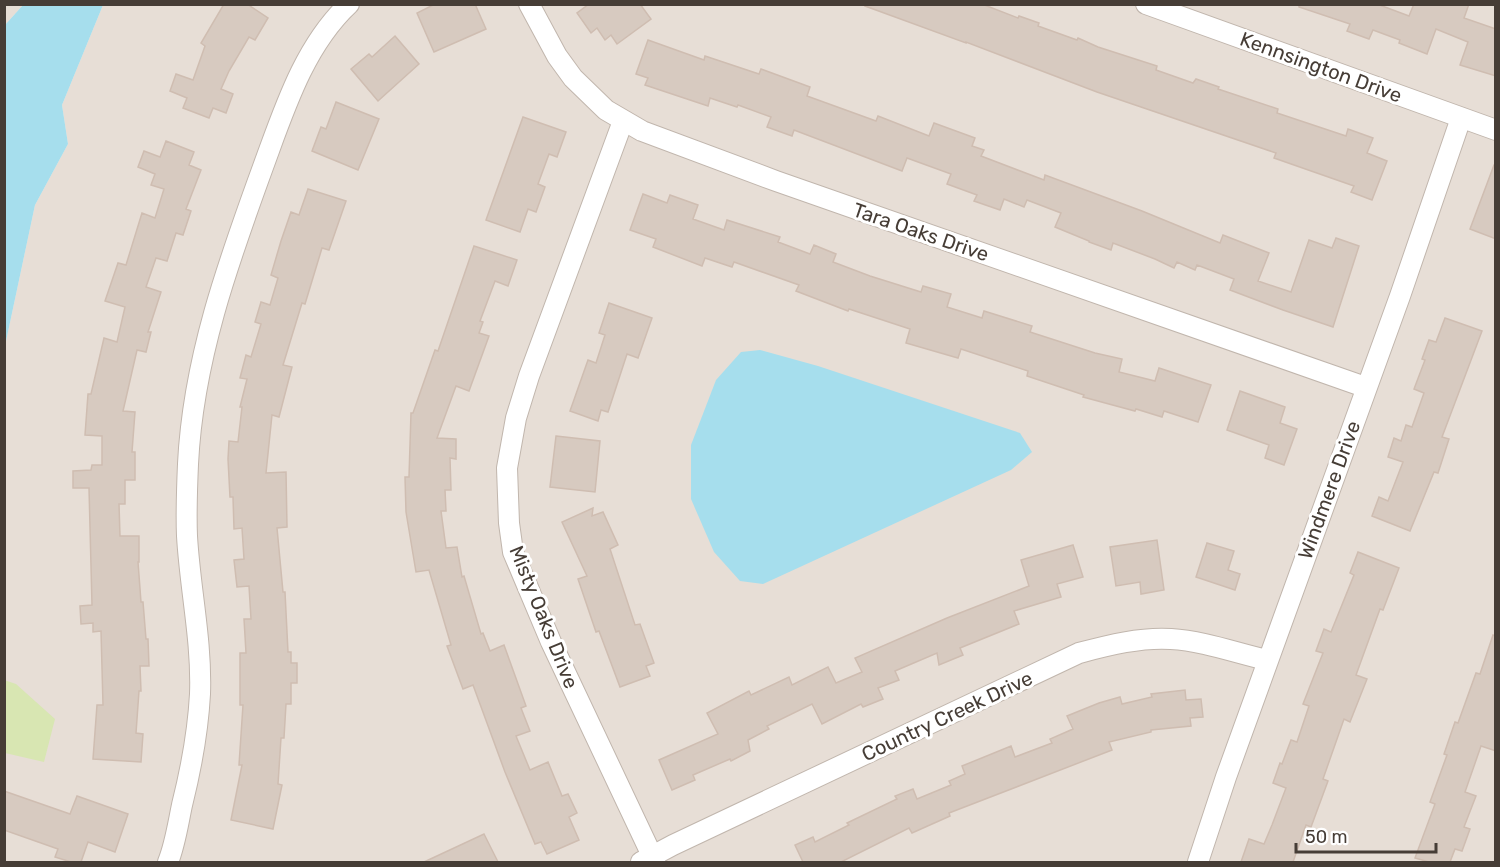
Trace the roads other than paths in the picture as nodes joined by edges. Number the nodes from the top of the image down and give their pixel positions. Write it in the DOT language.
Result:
graph roads {
  1 [pos="349,4"];
  2 [pos="529,4"];
  3 [pos="1146,4"];
  4 [pos="1461,118"];
  5 [pos="623,121"];
  6 [pos="1496,130"];
  7 [pos="1365,387"];
  8 [pos="1268,660"];
  9 [pos="650,861"];
  10 [pos="168,862"];
  11 [pos="1198,862"];
  1 -- 10 [label="street"];
  2 -- 5 [label="street, Tara Oaks Drive"];
  3 -- 4 [label="street, Kennsington Drive"];
  4 -- 6 [label="street, Kennsington Drive"];
  4 -- 7 [label="street, Windmere Drive"];
  5 -- 7 [label="street, Tara Oaks Drive"];
  5 -- 9 [label="street, Misty Oaks Drive"];
  7 -- 8 [label="street, Windmere Drive"];
  8 -- 9 [label="street, Country Creek Drive"];
  8 -- 11 [label="street, Windmere Drive"];
}
